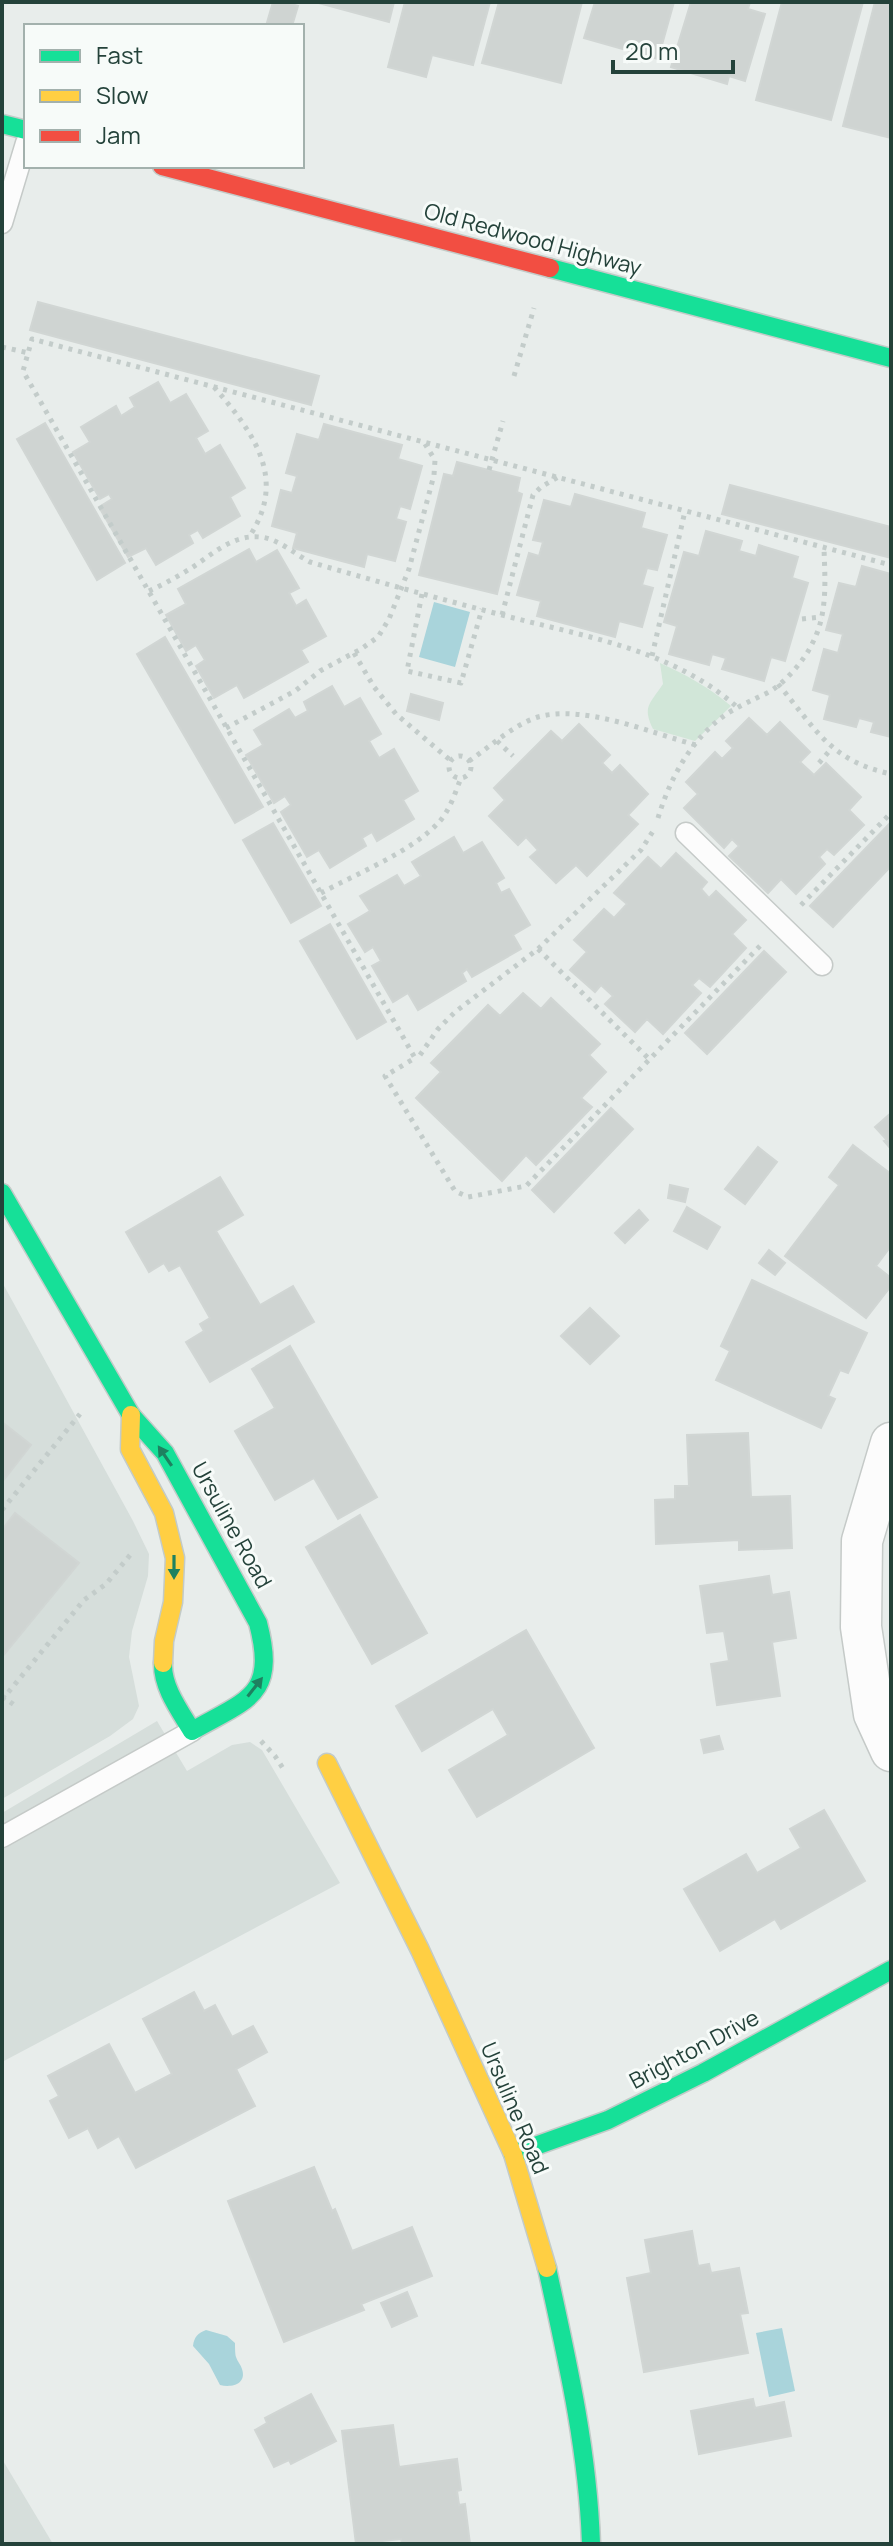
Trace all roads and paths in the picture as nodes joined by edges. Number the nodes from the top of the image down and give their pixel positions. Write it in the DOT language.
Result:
graph roads {
  1 [pos="2,124"];
  2 [pos="24,130"];
  3 [pos="24,150"];
  4 [pos="170,168"];
  5 [pos="2,223"];
  6 [pos="546,267"];
  7 [pos="2,347"];
  8 [pos="29,353"];
  9 [pos="891,358"];
  10 [pos="514,376"];
  11 [pos="214,387"];
  12 [pos="503,421"];
  13 [pos="424,443"];
  14 [pos="491,460"];
  15 [pos="489,470"];
  16 [pos="558,477"];
  17 [pos="685,511"];
  18 [pos="248,538"];
  19 [pos="824,548"];
  20 [pos="891,565"];
  21 [pos="401,588"];
  22 [pos="149,591"];
  23 [pos="422,594"];
  24 [pos="482,609"];
  25 [pos="502,615"];
  26 [pos="822,617"];
  27 [pos="802,619"];
  28 [pos="354,653"];
  29 [pos="652,656"];
  30 [pos="778,684"];
  31 [pos="737,707"];
  32 [pos="226,728"];
  33 [pos="497,741"];
  34 [pos="696,745"];
  35 [pos="832,748"];
  36 [pos="513,756"];
  37 [pos="450,760"];
  38 [pos="469,761"];
  39 [pos="819,763"];
  40 [pos="891,774"];
  41 [pos="461,778"];
  42 [pos="891,813"];
  43 [pos="686,833"];
  44 [pos="321,893"];
  45 [pos="780,925"];
  46 [pos="538,949"];
  47 [pos="822,965"];
  48 [pos="420,1055"];
  49 [pos="649,1059"];
  50 [pos="2,1193"];
  51 [pos="80,1414"];
  52 [pos="131,1415"];
  53 [pos="891,1443"];
  54 [pos="2,1510"];
  55 [pos="164,1513"];
  56 [pos="3,1697"];
  57 [pos="17,1707"];
  58 [pos="192,1731"];
  59 [pos="255,1737"];
  60 [pos="891,1751"];
  61 [pos="327,1763"];
  62 [pos="288,1777"];
  63 [pos="2,1837"];
  64 [pos="891,1970"];
  65 [pos="513,2154"];
  66 [pos="591,2544"];
  1 -- 2 [label="street"];
  3 -- 5 [label="lane"];
  4 -- 6 [label="street, Old Redwood Highway"];
  6 -- 9 [label="street, Old Redwood Highway"];
  6 -- 10 [label="path"];
  7 -- 8 [label="path"];
  8 -- 11 [label="path"];
  8 -- 22 [label="path"];
  11 -- 13 [label="path"];
  11 -- 18 [label="path"];
  12 -- 14 [label="path"];
  13 -- 14 [label="path"];
  13 -- 21 [label="path"];
  14 -- 15 [label="path"];
  14 -- 16 [label="path"];
  16 -- 17 [label="path"];
  16 -- 25 [label="path"];
  17 -- 19 [label="path"];
  17 -- 29 [label="path"];
  18 -- 21 [label="path"];
  18 -- 22 [label="path"];
  19 -- 20 [label="path"];
  19 -- 26 [label="path"];
  21 -- 23 [label="path"];
  21 -- 28 [label="path"];
  22 -- 32 [label="path"];
  23 -- 24 [label="path"];
  23 -- 24 [label="path"];
  24 -- 25 [label="path"];
  25 -- 29 [label="path"];
  26 -- 27 [label="path"];
  26 -- 30 [label="path"];
  28 -- 32 [label="path"];
  28 -- 37 [label="path"];
  29 -- 31 [label="path"];
  30 -- 31 [label="path"];
  30 -- 35 [label="path"];
  31 -- 34 [label="path"];
  32 -- 44 [label="path"];
  33 -- 34 [label="path"];
  33 -- 36 [label="path"];
  33 -- 38 [label="path"];
  34 -- 46 [label="path"];
  35 -- 39 [label="path"];
  35 -- 40 [label="path"];
  37 -- 38 [label="path"];
  37 -- 41 [label="path"];
  38 -- 41 [label="path"];
  41 -- 44 [label="path"];
  42 -- 45 [label="path"];
  43 -- 45 [label="lane"];
  44 -- 45 [label="path"];
  45 -- 47 [label="lane"];
  46 -- 48 [label="path"];
  46 -- 49 [label="path"];
  50 -- 52 [label="street, Ursuline Road"];
  51 -- 54 [label="path"];
  52 -- 55 [label="street, Ursuline Road"];
  58 -- 52 [label="street, Ursuline Road, one-way"];
  53 -- 60 [label="street"];
  55 -- 56 [label="path"];
  55 -- 58 [label="street, Ursuline Road, one-way"];
  56 -- 57 [label="path"];
  58 -- 63 [label="lane"];
  59 -- 62 [label="path"];
  61 -- 65 [label="street, Ursuline Road"];
  64 -- 65 [label="street, Brighton Drive"];
  65 -- 66 [label="street, Ursuline Road"];
}
